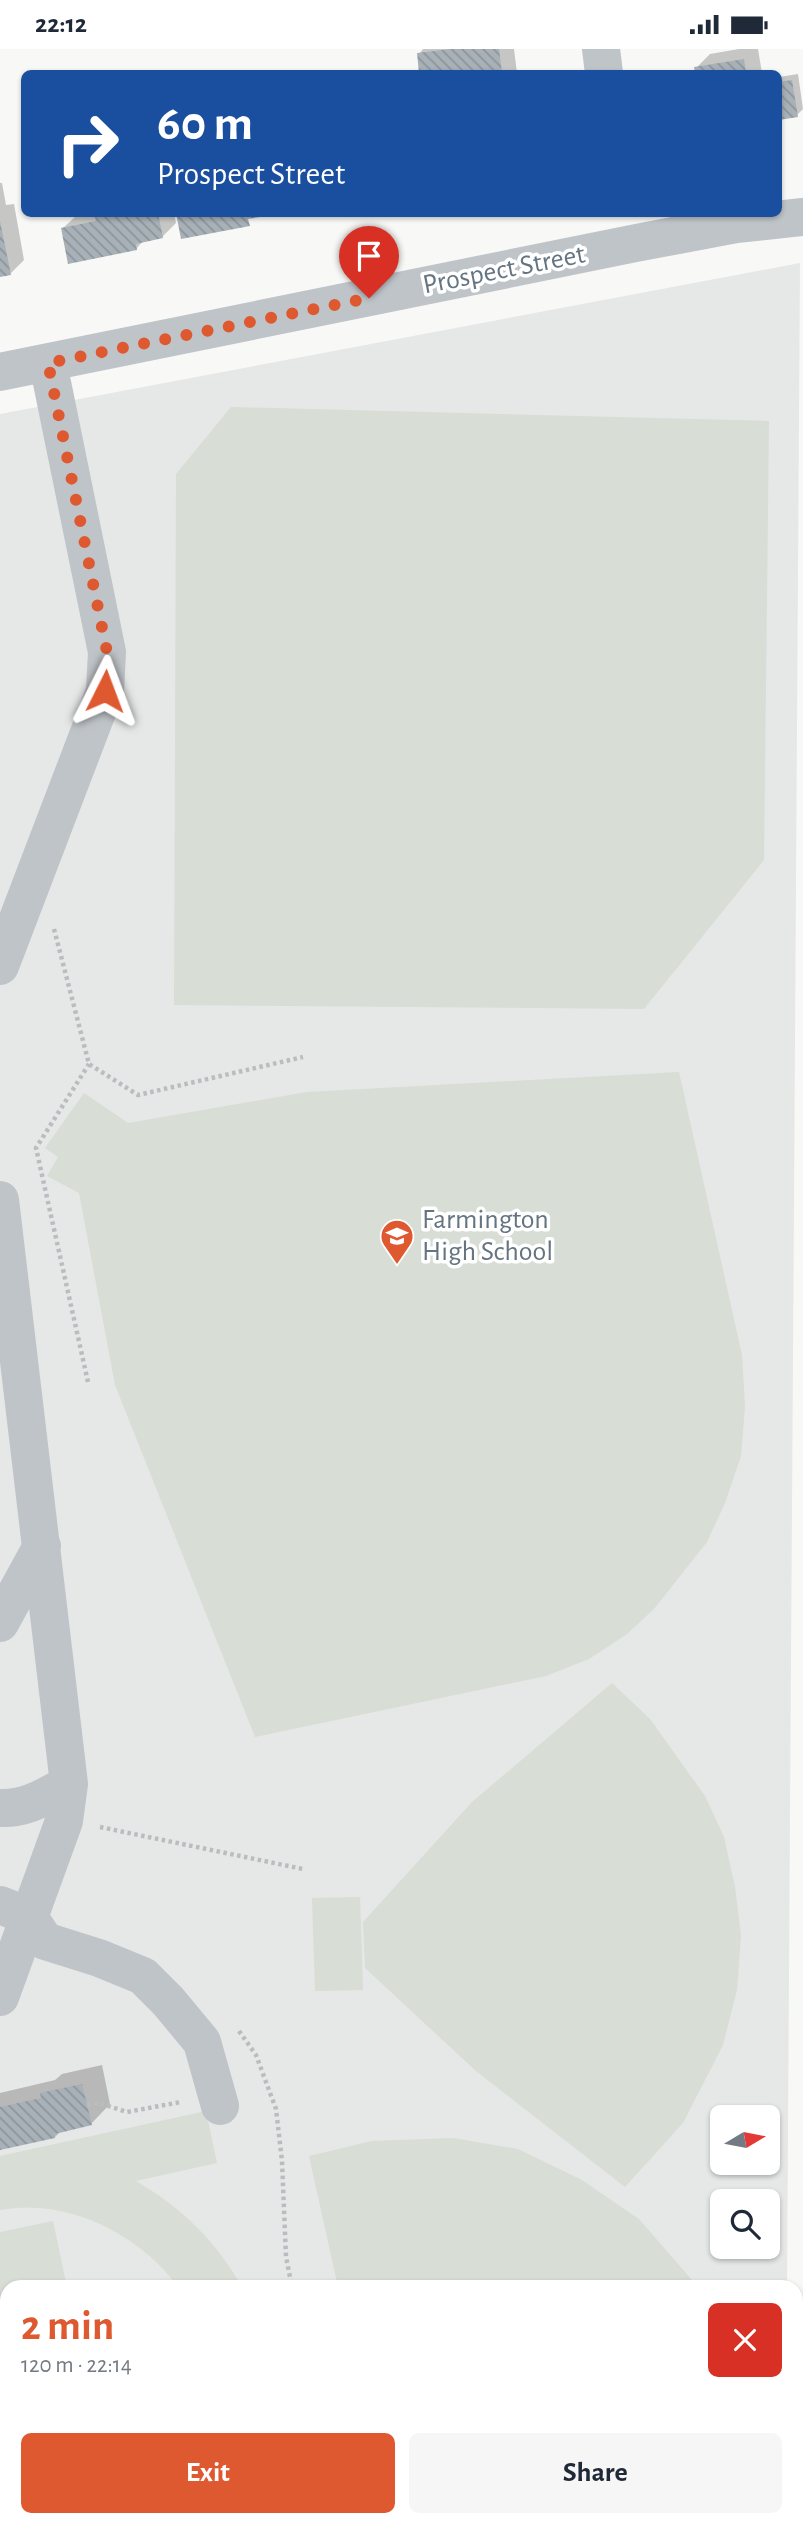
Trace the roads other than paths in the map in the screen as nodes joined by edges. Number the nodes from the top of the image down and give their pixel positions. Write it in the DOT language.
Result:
graph roads {
  1 [pos="601,49"];
  2 [pos="604,70"];
  3 [pos="803,217"];
  4 [pos="634,228"];
  5 [pos="48,363"];
  6 [pos="0,372"];
  7 [pos="0,966"];
  8 [pos="0,1201"];
  9 [pos="42,1546"];
  10 [pos="6,1599"];
  11 [pos="69,1784"];
  12 [pos="0,1808"];
  13 [pos="14,1911"];
  14 [pos="0,1997"];
  15 [pos="218,2100"];
  1 -- 2 [label="street"];
  3 -- 4 [label="street, Prospect Street"];
  4 -- 5 [label="street, Prospect Street"];
  5 -- 6 [label="street, Prospect Street"];
  5 -- 7 [label="street"];
  8 -- 9 [label="street"];
  9 -- 10 [label="street"];
  9 -- 11 [label="street"];
  11 -- 12 [label="street"];
  11 -- 13 [label="street"];
  13 -- 14 [label="street"];
  13 -- 15 [label="street"];
}
